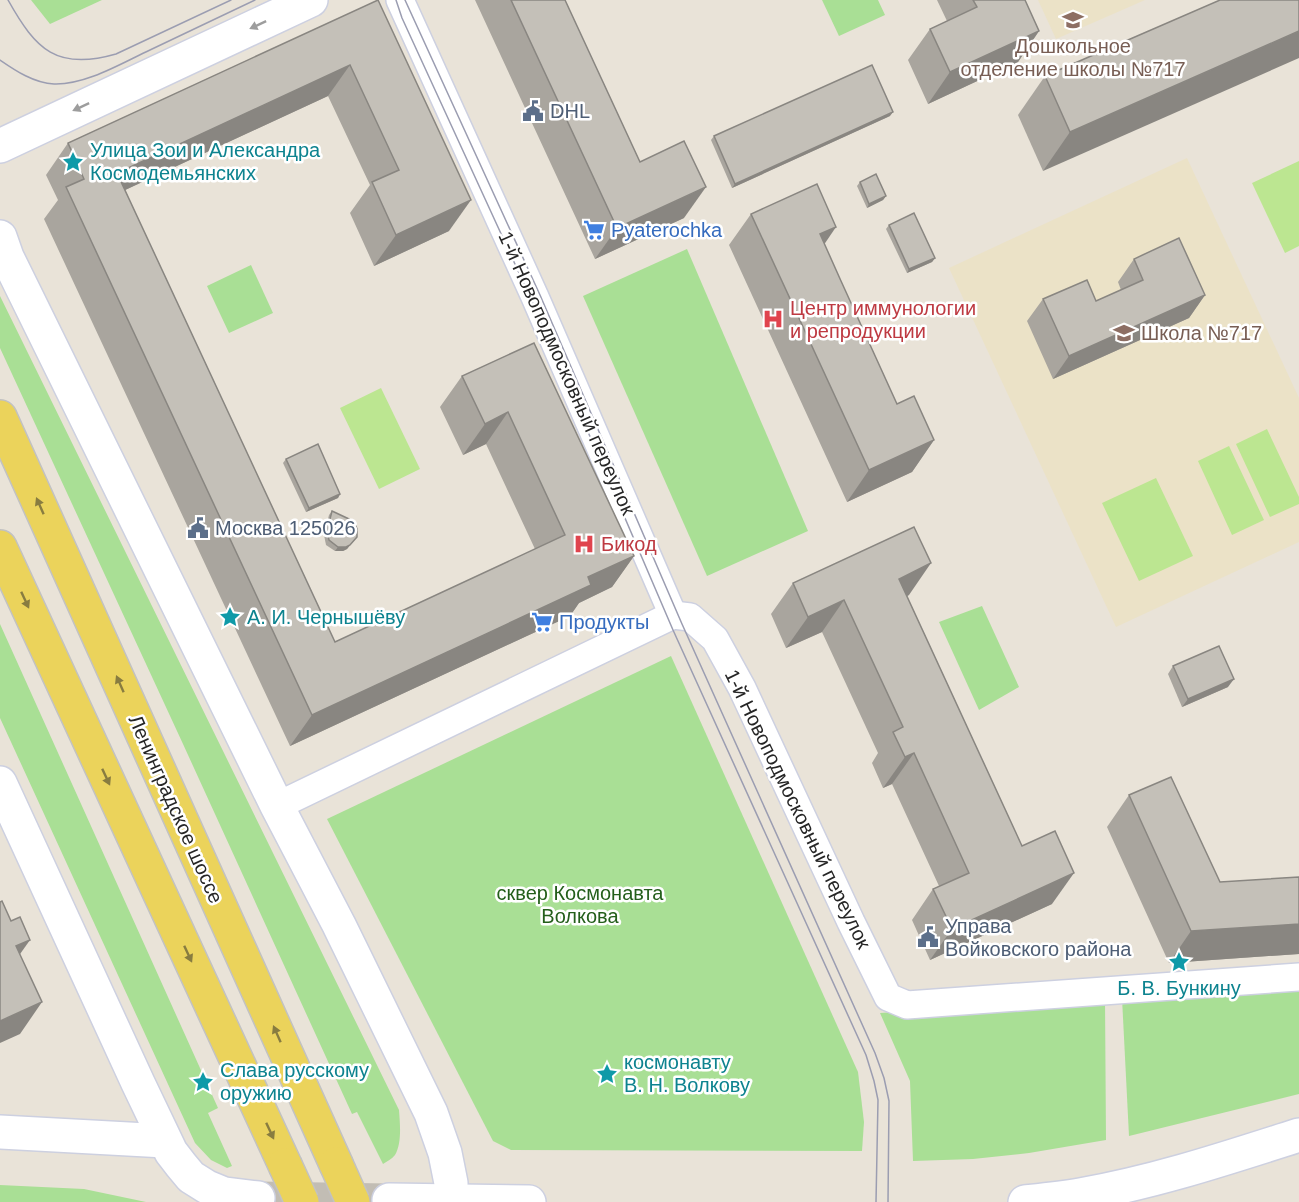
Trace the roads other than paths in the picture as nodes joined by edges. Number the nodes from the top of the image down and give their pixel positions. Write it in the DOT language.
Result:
graph roads {
  1 [pos="311,0"];
  2 [pos="400,0"];
  3 [pos="0,146"];
  4 [pos="2,248"];
  5 [pos="0,417"];
  6 [pos="0,547"];
  7 [pos="673,615"];
  8 [pos="0,783"];
  9 [pos="277,806"];
  10 [pos="1299,977"];
  11 [pos="0,1132"];
  12 [pos="1299,1135"];
  13 [pos="165,1141"];
  14 [pos="258,1198"];
  15 [pos="389,1200"];
  16 [pos="451,1201"];
  17 [pos="302,1202"];
  18 [pos="353,1202"];
  19 [pos="529,1202"];
  20 [pos="1025,1202"];
  1 -- 3 [label="main road, one-way"];
  2 -- 7 [label="street, 1-й Новоподмосковный переулок"];
  4 -- 9 [label="main road"];
  18 -- 5 [label="main road, Ленинградское шоссе, one-way, bridge"];
  6 -- 17 [label="main road, one-way, bridge"];
  7 -- 9 [label="street"];
  7 -- 10 [label="street, 1-й Новоподмосковный переулок"];
  8 -- 13 [label="main road"];
  9 -- 16 [label="main road"];
  11 -- 13 [label="main road"];
  12 -- 20 [label="main road"];
  13 -- 14 [label="main road"];
  15 -- 16 [label="main road"];
  16 -- 19 [label="main road"];
}
